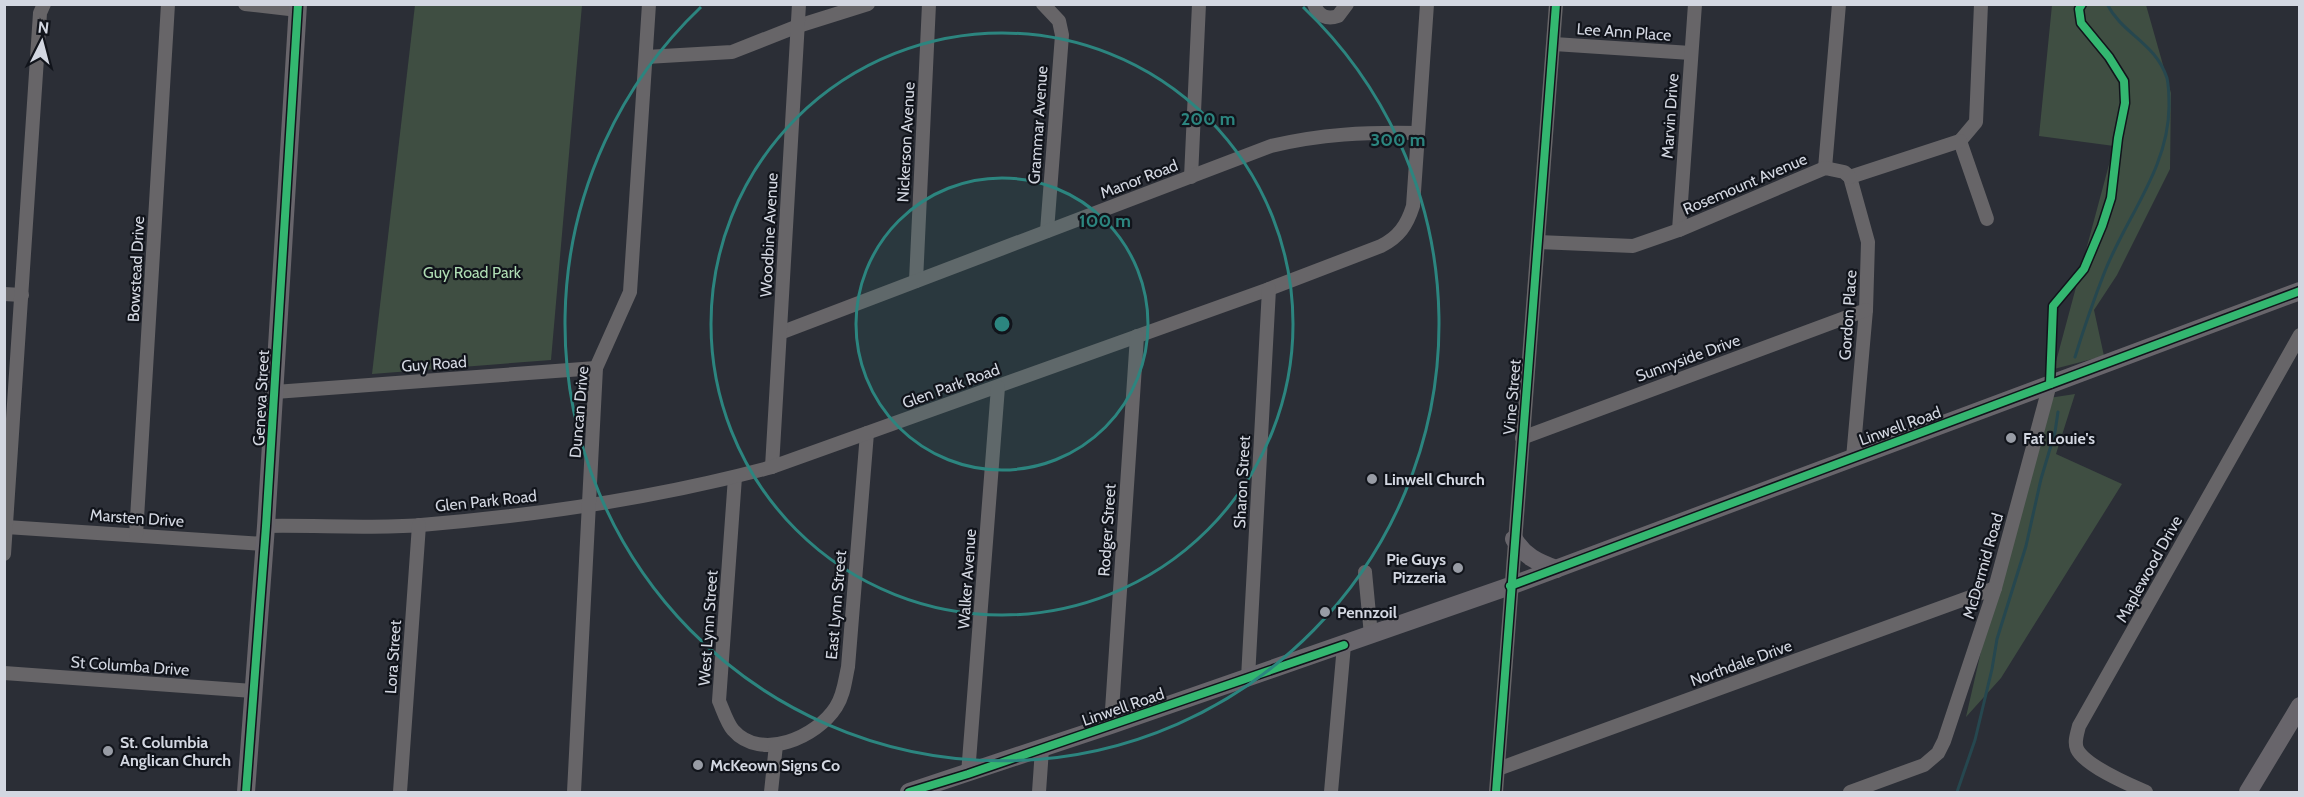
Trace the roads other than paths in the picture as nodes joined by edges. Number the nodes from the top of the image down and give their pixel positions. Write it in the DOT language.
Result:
graph roads {
  1 [pos="168,4"];
  2 [pos="245,4"];
  3 [pos="648,4"];
  4 [pos="799,4"];
  5 [pos="868,4"];
  6 [pos="929,4"];
  7 [pos="1042,4"];
  8 [pos="1199,4"];
  9 [pos="1314,4"];
  10 [pos="1347,4"];
  11 [pos="1556,4"];
  12 [pos="1695,4"];
  13 [pos="1839,4"];
  14 [pos="1981,4"];
  15 [pos="1426,5"];
  16 [pos="298,7"];
  17 [pos="42,8"];
  18 [pos="798,26"];
  19 [pos="1554,44"];
  20 [pos="1691,53"];
  21 [pos="646,57"];
  22 [pos="1418,133"];
  23 [pos="1960,141"];
  24 [pos="1825,168"];
  25 [pos="1191,177"];
  26 [pos="1850,177"];
  27 [pos="1987,219"];
  28 [pos="1679,230"];
  29 [pos="1047,231"];
  30 [pos="1538,242"];
  31 [pos="916,280"];
  32 [pos="1269,289"];
  33 [pos="2300,291"];
  34 [pos="4,294"];
  35 [pos="22,295"];
  36 [pos="1866,310"];
  37 [pos="780,333"];
  38 [pos="2300,335"];
  39 [pos="1137,336"];
  40 [pos="596,368"];
  41 [pos="2050,384"];
  42 [pos="998,387"];
  43 [pos="274,392"];
  44 [pos="867,433"];
  45 [pos="1522,438"];
  46 [pos="1853,458"];
  47 [pos="772,467"];
  48 [pos="735,477"];
  49 [pos="589,507"];
  50 [pos="419,525"];
  51 [pos="6,527"];
  52 [pos="136,535"];
  53 [pos="266,535"];
  54 [pos="1514,539"];
  55 [pos="4,554"];
  56 [pos="1556,569"];
  57 [pos="1365,572"];
  58 [pos="1510,586"];
  59 [pos="1995,588"];
  60 [pos="1371,635"];
  61 [pos="1344,645"];
  62 [pos="4,673"];
  63 [pos="1248,678"];
  64 [pos="253,691"];
  65 [pos="2300,706"];
  66 [pos="1111,725"];
  67 [pos="776,745"];
  68 [pos="1042,749"];
  69 [pos="1498,769"];
  70 [pos="968,774"];
  71 [pos="915,791"];
  72 [pos="246,792"];
  73 [pos="400,792"];
  74 [pos="574,792"];
  75 [pos="771,792"];
  76 [pos="1039,792"];
  77 [pos="1331,792"];
  78 [pos="1496,792"];
  79 [pos="1850,792"];
  80 [pos="2146,792"];
  81 [pos="2248,792"];
  1 -- 52 [label="street, Bowstead Drive"];
  2 -- 16 [label="street"];
  3 -- 21 [label="street, Duncan Drive"];
  4 -- 18 [label="street, Woodbine Avenue"];
  5 -- 18 [label="street"];
  6 -- 31 [label="street, Nickerson Avenue"];
  7 -- 29 [label="street, Grammar Avenue"];
  8 -- 25 [label="street"];
  9 -- 10 [label="street"];
  11 -- 19 [label="street, Vine Street"];
  12 -- 20 [label="street, Marvin Drive"];
  13 -- 24 [label="street"];
  14 -- 23 [label="street"];
  15 -- 22 [label="street, Glen Park Road"];
  16 -- 43 [label="main road, Geneva Street"];
  17 -- 35 [label="street"];
  18 -- 21 [label="street"];
  18 -- 37 [label="street, Woodbine Avenue"];
  19 -- 20 [label="street, Lee Ann Place"];
  19 -- 30 [label="street, Vine Street"];
  20 -- 28 [label="street, Marvin Drive"];
  21 -- 40 [label="street, Duncan Drive"];
  22 -- 25 [label="street, Manor Road"];
  22 -- 32 [label="street, Glen Park Road"];
  23 -- 26 [label="street"];
  23 -- 27 [label="street"];
  24 -- 26 [label="street, Rosemount Avenue"];
  24 -- 28 [label="street, Rosemount Avenue"];
  25 -- 29 [label="street, Manor Road"];
  26 -- 36 [label="street, Gordon Place"];
  28 -- 30 [label="street, Rosemount Avenue"];
  29 -- 31 [label="street, Manor Road"];
  30 -- 45 [label="street, Vine Street"];
  31 -- 37 [label="street, Manor Road"];
  32 -- 39 [label="street, Glen Park Road"];
  32 -- 63 [label="street, Sharon Street"];
  33 -- 41 [label="main road, Linwell Road"];
  34 -- 35 [label="street"];
  35 -- 51 [label="street"];
  36 -- 45 [label="street, Sunnyside Drive"];
  36 -- 46 [label="street, Gordon Place"];
  37 -- 47 [label="street, Woodbine Avenue"];
  38 -- 80 [label="street, Maplewood Drive"];
  39 -- 42 [label="street, Glen Park Road"];
  39 -- 66 [label="street, Rodger Street"];
  40 -- 43 [label="street, Guy Road"];
  40 -- 49 [label="street, Duncan Drive"];
  41 -- 46 [label="main road, Linwell Road"];
  41 -- 59 [label="street, McDermid Road"];
  42 -- 44 [label="street, Glen Park Road"];
  42 -- 70 [label="street, Walker Avenue"];
  43 -- 53 [label="main road, Geneva Street"];
  44 -- 47 [label="street, Glen Park Road"];
  44 -- 67 [label="street, East Lynn Street"];
  45 -- 54 [label="street, Vine Street"];
  46 -- 56 [label="main road, Linwell Road"];
  47 -- 48 [label="street, Glen Park Road"];
  48 -- 49 [label="street, Glen Park Road"];
  48 -- 67 [label="street, West Lynn Street"];
  49 -- 50 [label="street, Glen Park Road"];
  49 -- 74 [label="street, Duncan Drive"];
  50 -- 53 [label="street, Glen Park Road"];
  50 -- 73 [label="street, Lora Street"];
  51 -- 52 [label="street, Marsten Drive"];
  51 -- 55 [label="street"];
  52 -- 53 [label="street, Marsten Drive"];
  53 -- 64 [label="main road, Geneva Street"];
  54 -- 56 [label="main road"];
  54 -- 58 [label="street, Vine Street"];
  56 -- 58 [label="main road, Linwell Road"];
  57 -- 60 [label="street"];
  58 -- 60 [label="main road, Linwell Road"];
  58 -- 69 [label="street, Vine Street"];
  59 -- 69 [label="street, Northdale Drive"];
  59 -- 79 [label="street, McDermid Road"];
  60 -- 61 [label="main road, Linwell Road"];
  61 -- 63 [label="main road, Linwell Road"];
  61 -- 77 [label="street"];
  62 -- 64 [label="street, St Columba Drive"];
  63 -- 66 [label="main road, Linwell Road"];
  64 -- 72 [label="main road, Geneva Street"];
  65 -- 81 [label="main road"];
  66 -- 68 [label="main road, Linwell Road"];
  67 -- 75 [label="street"];
  68 -- 70 [label="main road, Linwell Road"];
  68 -- 76 [label="street"];
  69 -- 78 [label="street, Vine Street"];
  70 -- 71 [label="main road, Linwell Road"];
}
